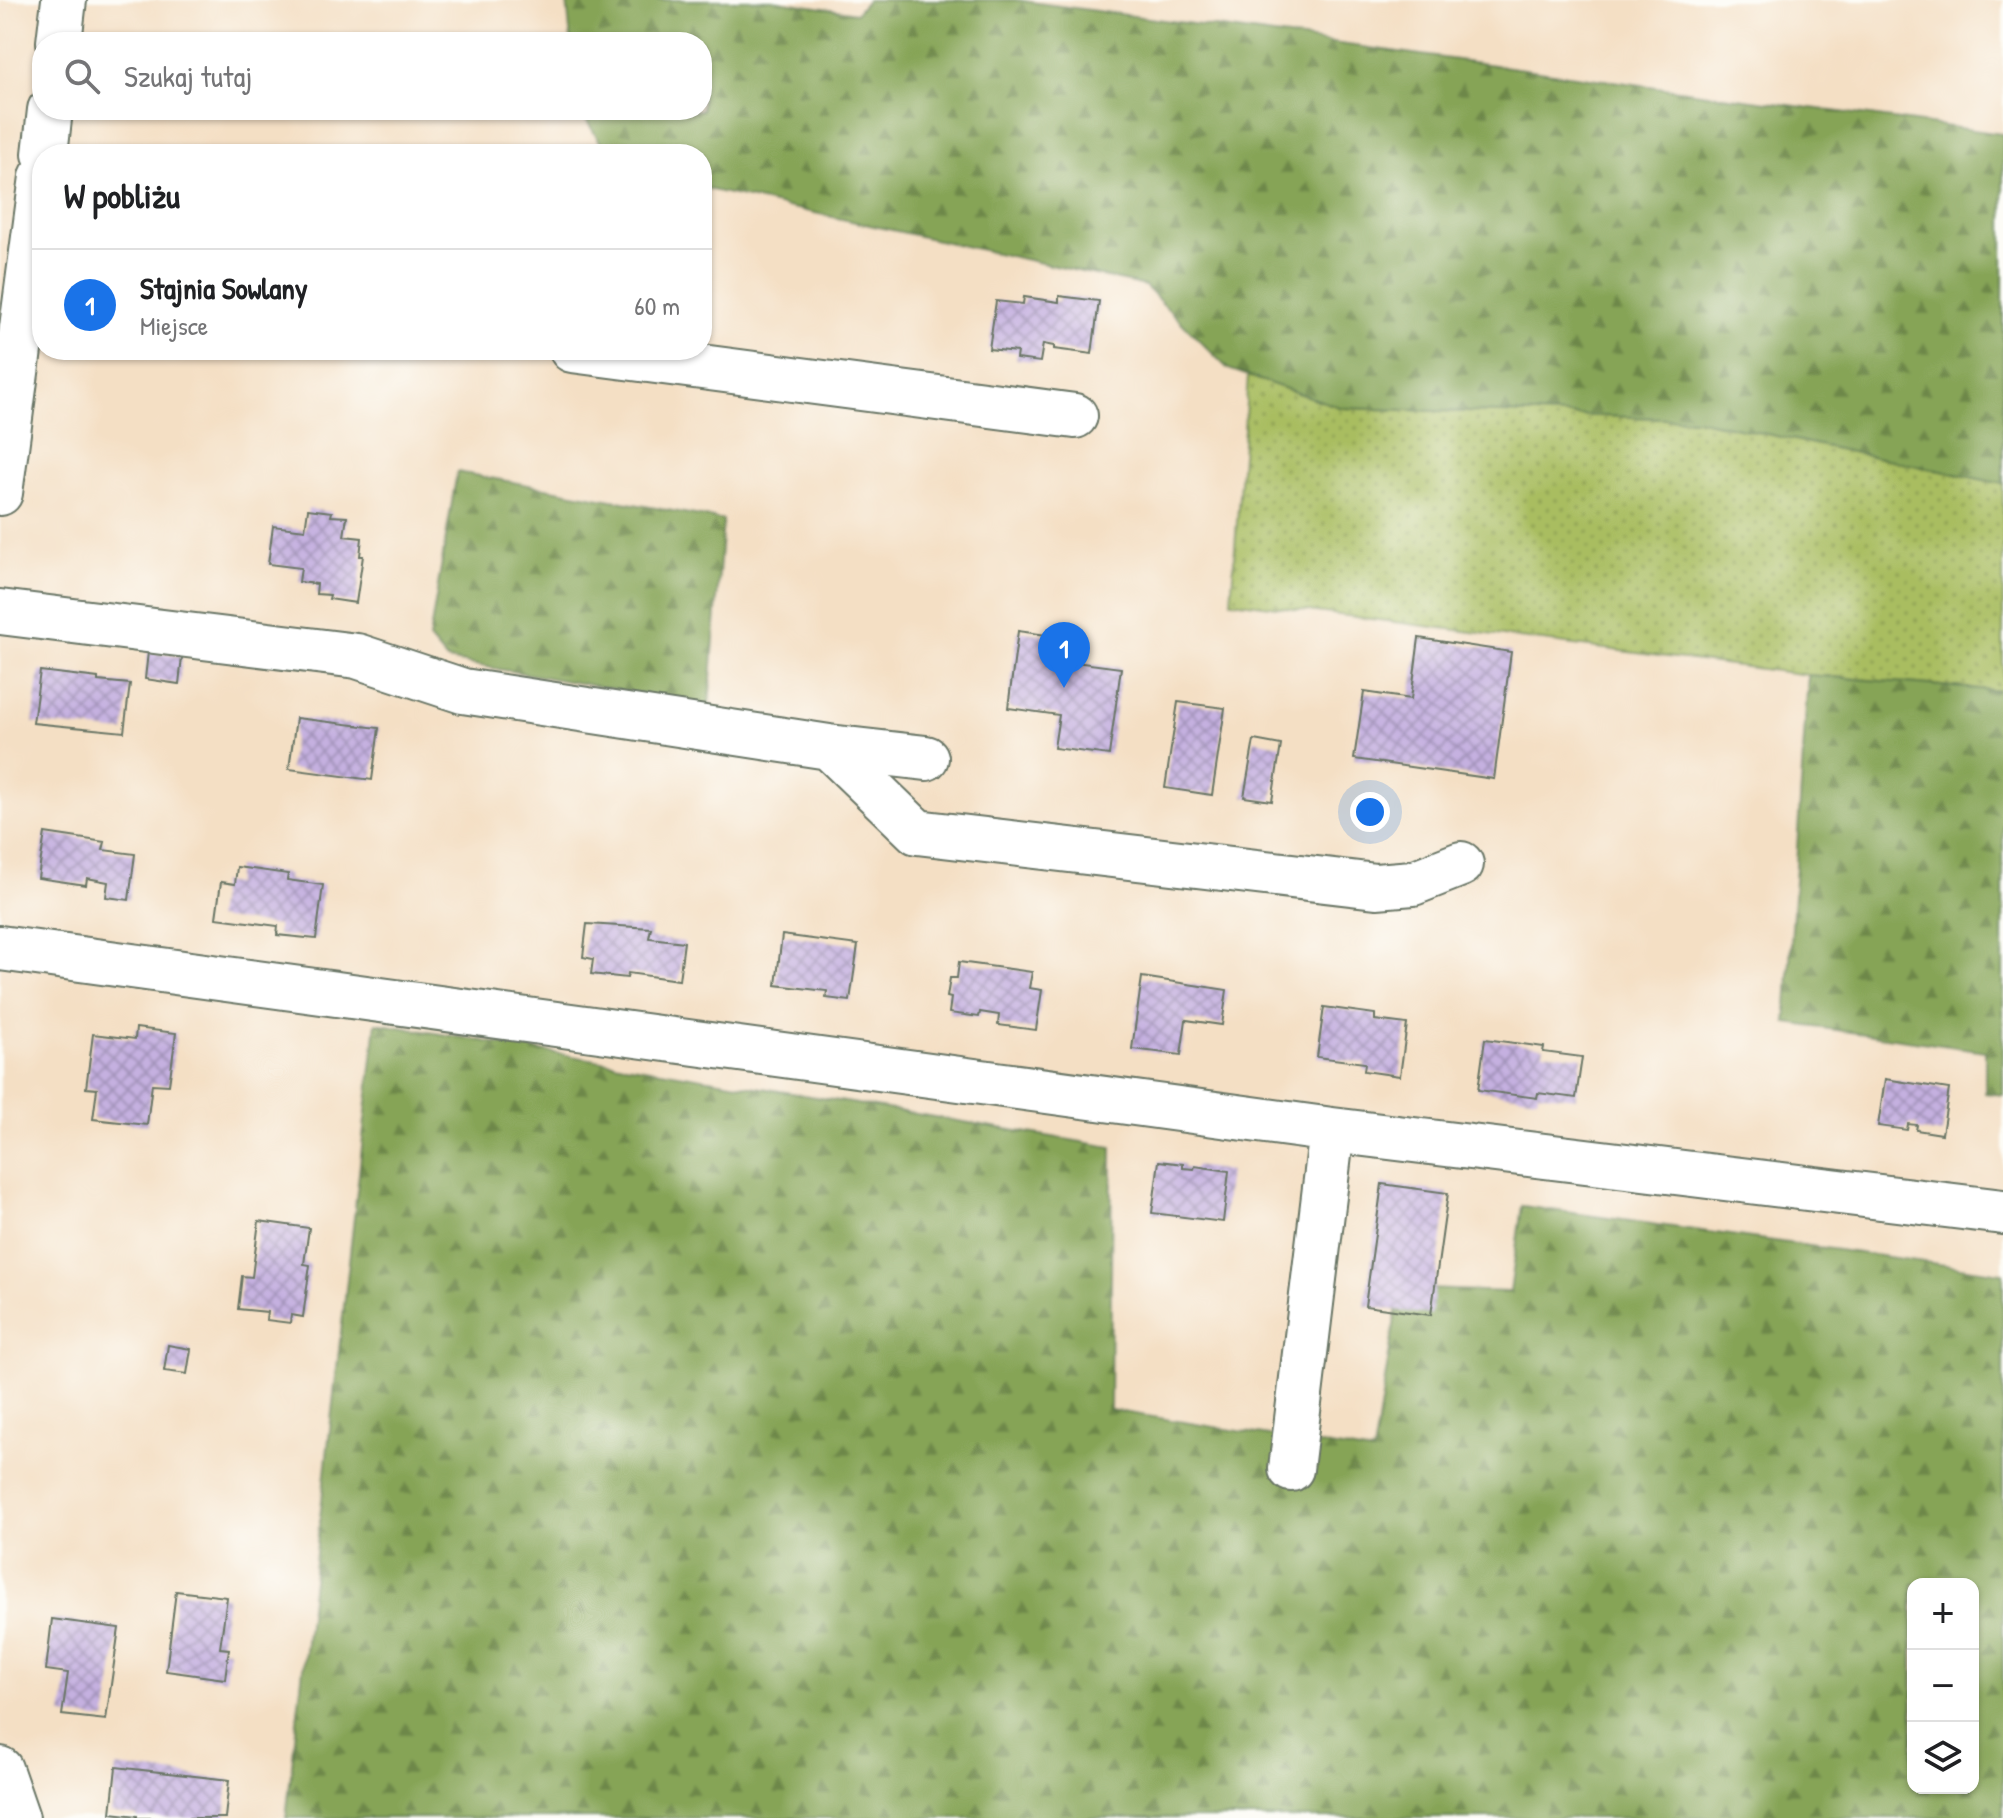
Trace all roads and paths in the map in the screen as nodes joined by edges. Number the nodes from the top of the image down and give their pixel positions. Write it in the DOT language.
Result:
graph roads {
  1 [pos="64,0"];
  2 [pos="60,32"];
  3 [pos="49,120"];
  4 [pos="46,144"];
  5 [pos="32,304"];
  6 [pos="648,360"];
  7 [pos="1075,416"];
  8 [pos="0,493"];
  9 [pos="0,612"];
  10 [pos="829,747"];
  11 [pos="926,758"];
  12 [pos="1461,864"];
  13 [pos="0,948"];
  14 [pos="1332,1130"];
  15 [pos="2003,1212"];
  16 [pos="1291,1469"];
  17 [pos="0,1769"];
  18 [pos="17,1818"];
  1 -- 2 [label="street"];
  3 -- 4 [label="street"];
  5 -- 8 [label="street"];
  6 -- 7 [label="street"];
  9 -- 10 [label="street"];
  10 -- 11 [label="street"];
  10 -- 12 [label="street"];
  13 -- 14 [label="street"];
  14 -- 15 [label="street"];
  14 -- 16 [label="street"];
  17 -- 18 [label="street"];
}
